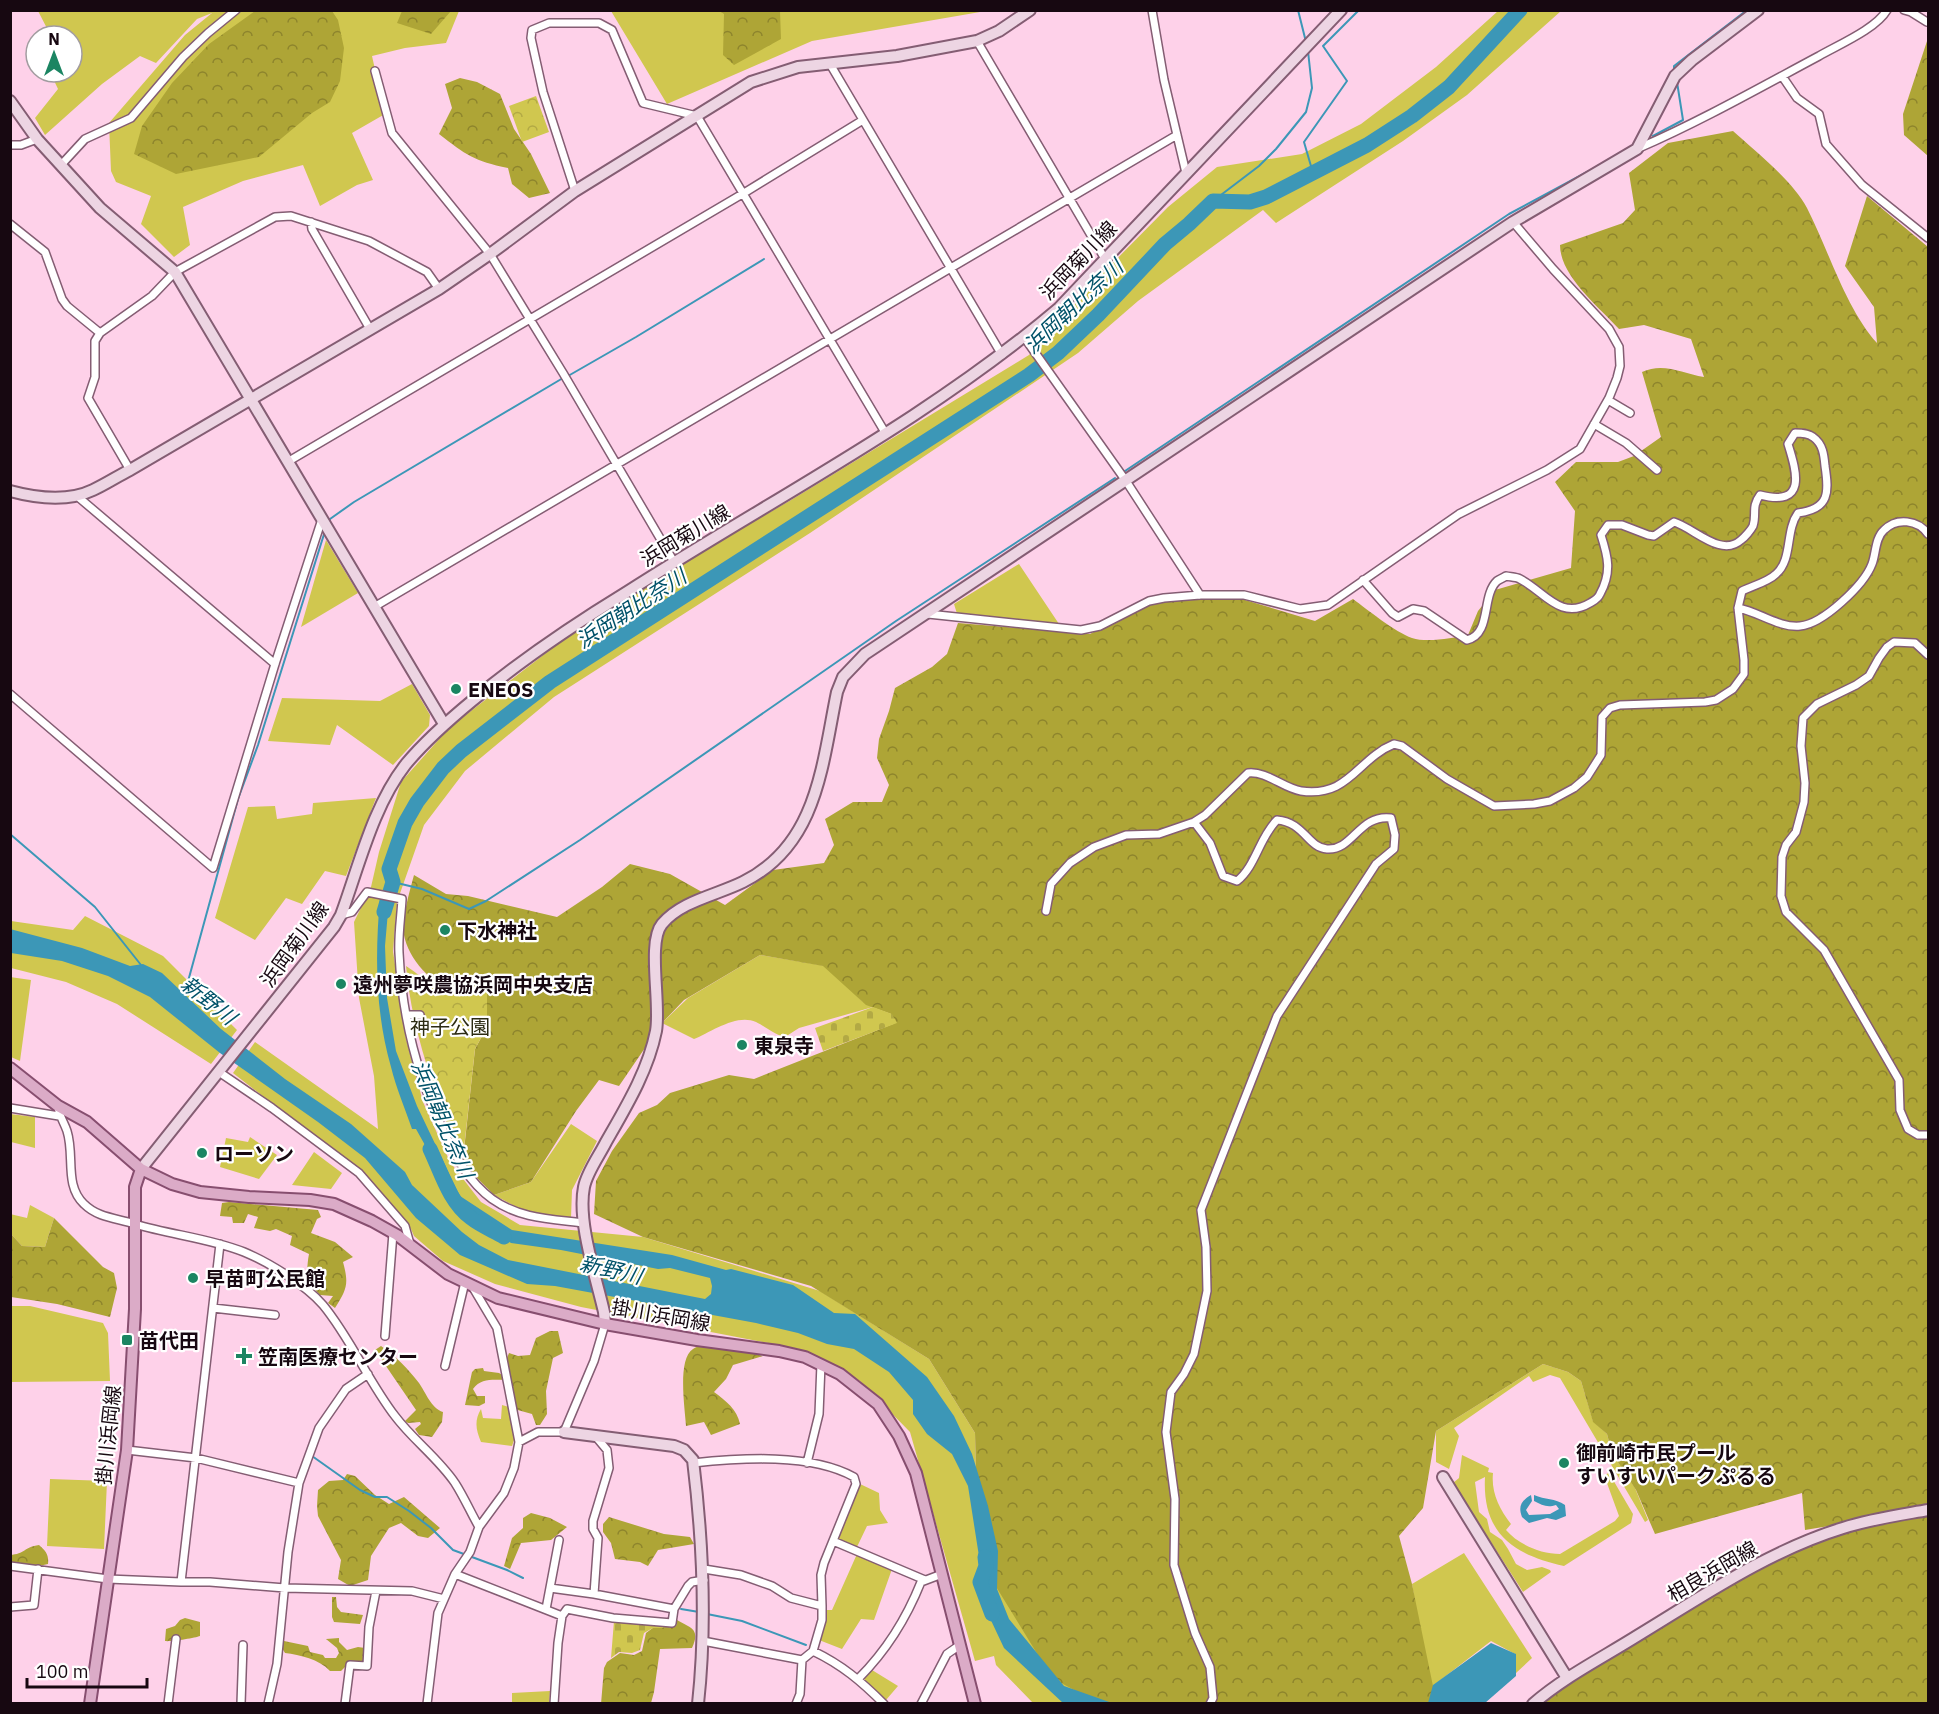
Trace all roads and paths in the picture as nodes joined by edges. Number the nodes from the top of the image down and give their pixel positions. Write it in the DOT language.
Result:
graph roads {
  1 [pos="236,10"];
  2 [pos="1030,10"];
  3 [pos="1152,10"];
  4 [pos="1341,10"];
  5 [pos="1758,10"];
  6 [pos="1887,10"];
  7 [pos="1904,10"];
  8 [pos="1927,22"];
  9 [pos="977,41"];
  10 [pos="830,64"];
  11 [pos="375,71"];
  12 [pos="1782,76"];
  13 [pos="10,101"];
  14 [pos="697,116"];
  15 [pos="863,120"];
  16 [pos="1177,135"];
  17 [pos="37,139"];
  18 [pos="10,145"];
  19 [pos="1637,149"];
  20 [pos="61,165"];
  21 [pos="1186,173"];
  22 [pos="575,191"];
  23 [pos="744,193"];
  24 [pos="1068,197"];
  25 [pos="311,222"];
  26 [pos="1513,222"];
  27 [pos="10,224"];
  28 [pos="1929,238"];
  29 [pos="490,254"];
  30 [pos="1106,259"];
  31 [pos="949,268"];
  32 [pos="175,272"];
  33 [pos="438,289"];
  34 [pos="530,319"];
  35 [pos="370,329"];
  36 [pos="100,333"];
  37 [pos="1024,337"];
  38 [pos="830,339"];
  39 [pos="1002,355"];
  40 [pos="252,399"];
  41 [pos="1608,399"];
  42 [pos="1630,413"];
  43 [pos="1594,424"];
  44 [pos="886,434"];
  45 [pos="289,461"];
  46 [pos="616,464"];
  47 [pos="130,470"];
  48 [pos="1657,470"];
  49 [pos="1126,481"];
  50 [pos="10,491"];
  51 [pos="77,496"];
  52 [pos="322,519"];
  53 [pos="1929,534"];
  54 [pos="674,562"];
  55 [pos="1363,580"];
  56 [pos="1200,595"];
  57 [pos="374,608"];
  58 [pos="1738,608"];
  59 [pos="928,614"];
  60 [pos="1929,655"];
  61 [pos="275,664"];
  62 [pos="10,694"];
  63 [pos="444,724"];
  64 [pos="1194,822"];
  65 [pos="1046,911"];
  66 [pos="341,915"];
  67 [pos="406,1015"];
  68 [pos="420,1015"];
  69 [pos="10,1068"];
  70 [pos="220,1071"];
  71 [pos="10,1108"];
  72 [pos="59,1111"];
  73 [pos="1929,1135"];
  74 [pos="141,1169"];
  75 [pos="135,1224"];
  76 [pos="585,1226"];
  77 [pos="393,1233"];
  78 [pos="220,1244"];
  79 [pos="411,1246"];
  80 [pos="469,1284"];
  81 [pos="213,1308"];
  82 [pos="275,1314"];
  83 [pos="605,1324"];
  84 [pos="385,1336"];
  85 [pos="821,1364"];
  86 [pos="445,1366"];
  87 [pos="368,1374"];
  88 [pos="564,1432"];
  89 [pos="597,1438"];
  90 [pos="519,1442"];
  91 [pos="127,1450"];
  92 [pos="196,1458"];
  93 [pos="693,1463"];
  94 [pos="807,1463"];
  95 [pos="1443,1478"];
  96 [pos="298,1483"];
  97 [pos="1929,1510"];
  98 [pos="479,1527"];
  99 [pos="560,1540"];
  100 [pos="833,1541"];
  101 [pos="10,1566"];
  102 [pos="38,1569"];
  103 [pos="455,1574"];
  104 [pos="704,1574"];
  105 [pos="942,1574"];
  106 [pos="108,1579"];
  107 [pos="925,1580"];
  108 [pos="181,1582"];
  109 [pos="285,1588"];
  110 [pos="550,1588"];
  111 [pos="376,1591"];
  112 [pos="594,1594"];
  113 [pos="444,1599"];
  114 [pos="822,1606"];
  115 [pos="10,1607"];
  116 [pos="546,1609"];
  117 [pos="674,1609"];
  118 [pos="562,1616"];
  119 [pos="176,1639"];
  120 [pos="703,1641"];
  121 [pos="243,1645"];
  122 [pos="960,1645"];
  123 [pos="813,1651"];
  124 [pos="802,1660"];
  125 [pos="859,1678"];
  126 [pos="1567,1678"];
  127 [pos="90,1704"];
  128 [pos="168,1704"];
  129 [pos="242,1704"];
  130 [pos="268,1704"];
  131 [pos="345,1704"];
  132 [pos="427,1704"];
  133 [pos="555,1704"];
  134 [pos="698,1704"];
  135 [pos="796,1704"];
  136 [pos="884,1704"];
  137 [pos="921,1704"];
  138 [pos="975,1704"];
  139 [pos="1210,1704"];
  140 [pos="1533,1704"];
  1 -- 20 [label="street"];
  2 -- 9 [label="street"];
  3 -- 16 [label="street"];
  4 -- 21 [label="street, 浜岡菊川線"];
  5 -- 19 [label="street"];
  6 -- 12 [label="street"];
  7 -- 8 [label="street"];
  9 -- 10 [label="street"];
  9 -- 24 [label="street"];
  10 -- 14 [label="street"];
  10 -- 15 [label="street"];
  11 -- 29 [label="street"];
  12 -- 19 [label="street"];
  12 -- 28 [label="street"];
  13 -- 17 [label="street"];
  14 -- 22 [label="street"];
  14 -- 22 [label="street"];
  14 -- 23 [label="street"];
  15 -- 23 [label="street"];
  15 -- 31 [label="street"];
  16 -- 21 [label="street"];
  16 -- 24 [label="street"];
  17 -- 18 [label="street"];
  17 -- 20 [label="street"];
  19 -- 26 [label="street"];
  20 -- 32 [label="street"];
  21 -- 30 [label="street, 浜岡菊川線"];
  22 -- 29 [label="street"];
  23 -- 34 [label="street"];
  23 -- 38 [label="street"];
  24 -- 30 [label="street"];
  24 -- 31 [label="street"];
  25 -- 32 [label="street"];
  25 -- 33 [label="street"];
  25 -- 35 [label="street"];
  26 -- 41 [label="street"];
  26 -- 49 [label="street"];
  27 -- 36 [label="street"];
  29 -- 33 [label="street"];
  29 -- 34 [label="street"];
  30 -- 37 [label="street, 浜岡菊川線"];
  31 -- 38 [label="street"];
  31 -- 39 [label="street"];
  32 -- 36 [label="street"];
  32 -- 40 [label="street"];
  33 -- 35 [label="street"];
  34 -- 45 [label="street"];
  34 -- 46 [label="street"];
  35 -- 40 [label="street"];
  36 -- 47 [label="street"];
  37 -- 39 [label="street, 浜岡菊川線"];
  37 -- 49 [label="street"];
  38 -- 44 [label="street"];
  38 -- 46 [label="street"];
  39 -- 44 [label="street, 浜岡菊川線"];
  40 -- 45 [label="street"];
  40 -- 47 [label="street"];
  41 -- 42 [label="street"];
  41 -- 43 [label="street"];
  43 -- 48 [label="street"];
  43 -- 55 [label="street"];
  44 -- 54 [label="street, 浜岡菊川線"];
  45 -- 52 [label="street"];
  46 -- 54 [label="street"];
  46 -- 57 [label="street"];
  47 -- 51 [label="street"];
  49 -- 56 [label="street"];
  49 -- 59 [label="street"];
  50 -- 51 [label="street"];
  51 -- 61 [label="street"];
  52 -- 57 [label="street"];
  52 -- 61 [label="street"];
  53 -- 58 [label="street"];
  54 -- 63 [label="street, 浜岡菊川線"];
  55 -- 56 [label="street"];
  55 -- 58 [label="street"];
  56 -- 59 [label="street"];
  57 -- 63 [label="street"];
  58 -- 64 [label="street"];
  59 -- 76 [label="street"];
  60 -- 73 [label="street"];
  61 -- 62 [label="street"];
  63 -- 66 [label="street, 浜岡菊川線"];
  64 -- 65 [label="street"];
  64 -- 139 [label="street"];
  66 -- 67 [label="street"];
  66 -- 70 [label="street, 浜岡菊川線"];
  67 -- 68 [label="street"];
  67 -- 76 [label="street"];
  69 -- 72 [label="main road, 掛川浜岡線"];
  70 -- 74 [label="street, 浜岡菊川線"];
  70 -- 79 [label="street"];
  71 -- 72 [label="street"];
  72 -- 74 [label="main road, 掛川浜岡線"];
  72 -- 75 [label="street"];
  74 -- 75 [label="main road, 掛川浜岡線"];
  74 -- 77 [label="main road, 掛川浜岡線"];
  75 -- 78 [label="street"];
  75 -- 91 [label="main road, 掛川浜岡線"];
  76 -- 83 [label="street"];
  77 -- 79 [label="main road, 掛川浜岡線"];
  77 -- 84 [label="street"];
  78 -- 81 [label="street"];
  78 -- 87 [label="street"];
  79 -- 80 [label="main road, 掛川浜岡線"];
  80 -- 83 [label="main road, 掛川浜岡線"];
  80 -- 86 [label="street"];
  80 -- 90 [label="street"];
  81 -- 82 [label="street"];
  81 -- 92 [label="street"];
  83 -- 85 [label="main road, 掛川浜岡線"];
  83 -- 88 [label="street"];
  85 -- 94 [label="street"];
  85 -- 105 [label="main road, 掛川浜岡線"];
  87 -- 96 [label="street"];
  87 -- 98 [label="street"];
  88 -- 89 [label="street"];
  88 -- 90 [label="street"];
  89 -- 93 [label="street"];
  89 -- 112 [label="street"];
  90 -- 98 [label="street"];
  91 -- 92 [label="street"];
  91 -- 106 [label="main road, 掛川浜岡線"];
  92 -- 96 [label="street"];
  92 -- 108 [label="street"];
  93 -- 94 [label="street"];
  93 -- 104 [label="street"];
  94 -- 100 [label="street"];
  95 -- 126 [label="street"];
  96 -- 109 [label="street"];
  97 -- 126 [label="street, 相良浜岡線"];
  98 -- 103 [label="street"];
  99 -- 110 [label="street"];
  100 -- 107 [label="street"];
  100 -- 114 [label="street"];
  101 -- 102 [label="street"];
  102 -- 106 [label="street"];
  102 -- 115 [label="street"];
  103 -- 113 [label="street"];
  103 -- 116 [label="street"];
  104 -- 114 [label="street"];
  104 -- 117 [label="street"];
  104 -- 120 [label="street"];
  105 -- 107 [label="street"];
  105 -- 122 [label="main road, 掛川浜岡線"];
  106 -- 108 [label="street"];
  106 -- 127 [label="main road, 掛川浜岡線"];
  107 -- 125 [label="street"];
  108 -- 109 [label="street"];
  109 -- 111 [label="street"];
  109 -- 130 [label="street"];
  110 -- 112 [label="street"];
  110 -- 116 [label="street"];
  111 -- 113 [label="street"];
  111 -- 131 [label="street"];
  112 -- 117 [label="street"];
  113 -- 132 [label="street"];
  114 -- 123 [label="street"];
  116 -- 118 [label="street"];
  117 -- 118 [label="street"];
  118 -- 133 [label="street"];
  119 -- 128 [label="street"];
  120 -- 124 [label="street"];
  120 -- 134 [label="street"];
  121 -- 129 [label="street"];
  122 -- 137 [label="street"];
  122 -- 138 [label="main road, 掛川浜岡線"];
  123 -- 124 [label="street"];
  123 -- 125 [label="street"];
  124 -- 135 [label="street"];
  125 -- 136 [label="street"];
  126 -- 140 [label="street, 相良浜岡線"];
}
